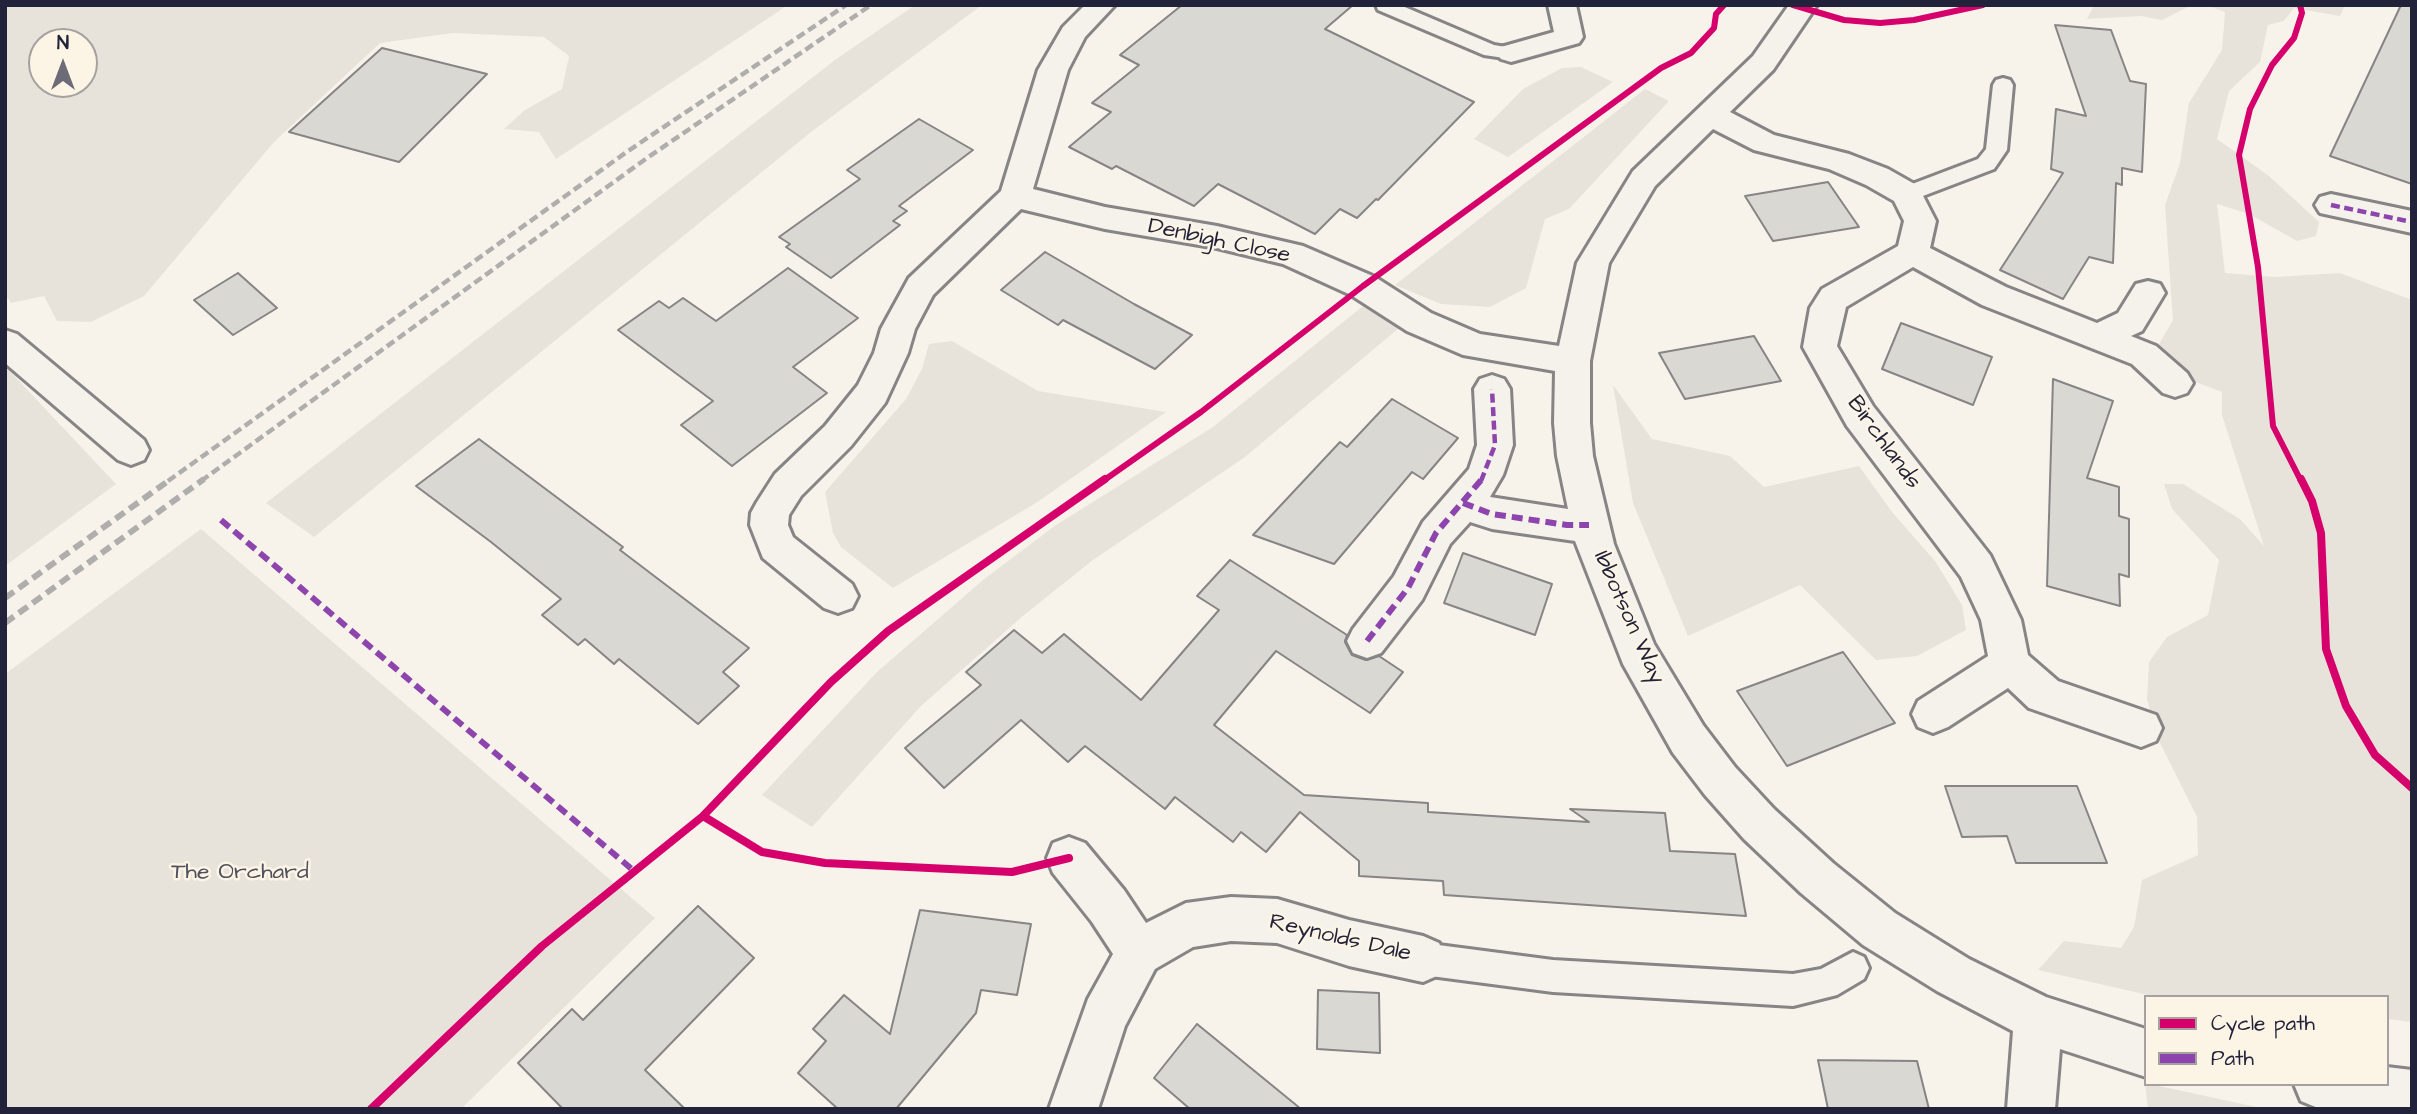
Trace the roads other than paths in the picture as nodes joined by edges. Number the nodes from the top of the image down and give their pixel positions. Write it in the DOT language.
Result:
graph roads {
  1 [pos="1101,5"];
  2 [pos="1562,5"];
  3 [pos="1803,5"];
  4 [pos="1385,6"];
  5 [pos="1511,53"];
  6 [pos="2003,85"];
  7 [pos="1711,115"];
  8 [pos="1907,194"];
  9 [pos="1015,196"];
  10 [pos="2331,205"];
  11 [pos="2412,222"];
  12 [pos="1913,253"];
  13 [pos="2148,293"];
  14 [pos="2099,336"];
  15 [pos="5,342"];
  16 [pos="1573,361"];
  17 [pos="2175,383"];
  18 [pos="1492,388"];
  19 [pos="131,450"];
  20 [pos="1463,503"];
  21 [pos="1589,525"];
  22 [pos="838,596"];
  23 [pos="1367,641"];
  24 [pos="2010,664"];
  25 [pos="1933,714"];
  26 [pos="2141,728"];
  27 [pos="1069,858"];
  28 [pos="1139,953"];
  29 [pos="1423,959"];
  30 [pos="1853,968"];
  31 [pos="2038,1018"];
  32 [pos="2144,1052"];
  33 [pos="2337,1086"];
  34 [pos="2412,1094"];
  35 [pos="1073,1109"];
  36 [pos="2031,1109"];
  1 -- 9 [label="street"];
  2 -- 5 [label="street"];
  3 -- 7 [label="street, Ibbotson Way"];
  4 -- 5 [label="lane"];
  6 -- 8 [label="lane"];
  7 -- 8 [label="street"];
  7 -- 16 [label="street, Ibbotson Way"];
  8 -- 12 [label="street"];
  9 -- 16 [label="street, Denbigh Close"];
  9 -- 22 [label="street"];
  10 -- 11 [label="street"];
  12 -- 14 [label="street"];
  12 -- 24 [label="street, Birchlands"];
  13 -- 14 [label="street"];
  14 -- 17 [label="street"];
  15 -- 19 [label="street"];
  16 -- 21 [label="street, Ibbotson Way"];
  18 -- 20 [label="street"];
  20 -- 21 [label="street"];
  20 -- 23 [label="street"];
  21 -- 31 [label="street, Ibbotson Way"];
  24 -- 25 [label="street"];
  24 -- 26 [label="street"];
  27 -- 28 [label="street"];
  28 -- 29 [label="street, Reynolds Dale"];
  28 -- 35 [label="street"];
  29 -- 30 [label="lane"];
  31 -- 32 [label="street, Ibbotson Way"];
  31 -- 36 [label="street"];
  33 -- 34 [label="street"];
}
